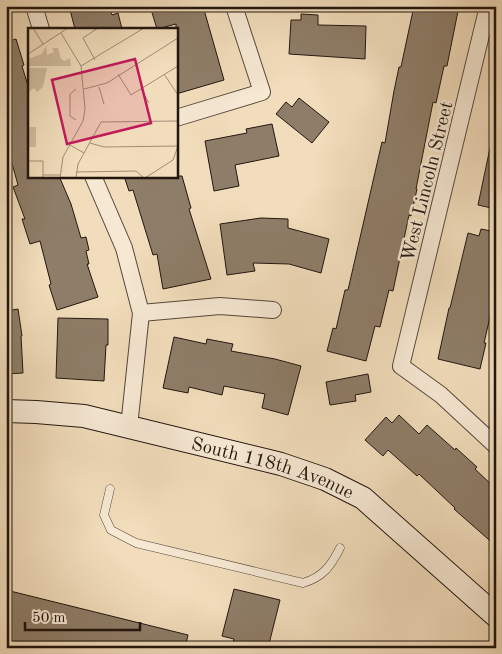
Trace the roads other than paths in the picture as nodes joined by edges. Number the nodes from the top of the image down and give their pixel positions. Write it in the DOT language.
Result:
graph roads {
  1 [pos="34,6"];
  2 [pos="488,6"];
  3 [pos="235,7"];
  4 [pos="41,28"];
  5 [pos="178,117"];
  6 [pos="93,178"];
  7 [pos="273,310"];
  8 [pos="141,313"];
  9 [pos="6,411"];
  10 [pos="129,427"];
  11 [pos="496,446"];
  12 [pos="110,489"];
  13 [pos="340,548"];
  14 [pos="496,616"];
  1 -- 4 [label="street"];
  2 -- 11 [label="street, West Lincoln Street"];
  3 -- 5 [label="street"];
  6 -- 8 [label="street"];
  7 -- 8 [label="street"];
  8 -- 10 [label="street"];
  9 -- 10 [label="street, South 118th Avenue"];
  10 -- 14 [label="street, South 118th Avenue"];
  12 -- 13 [label="lane"];
}
